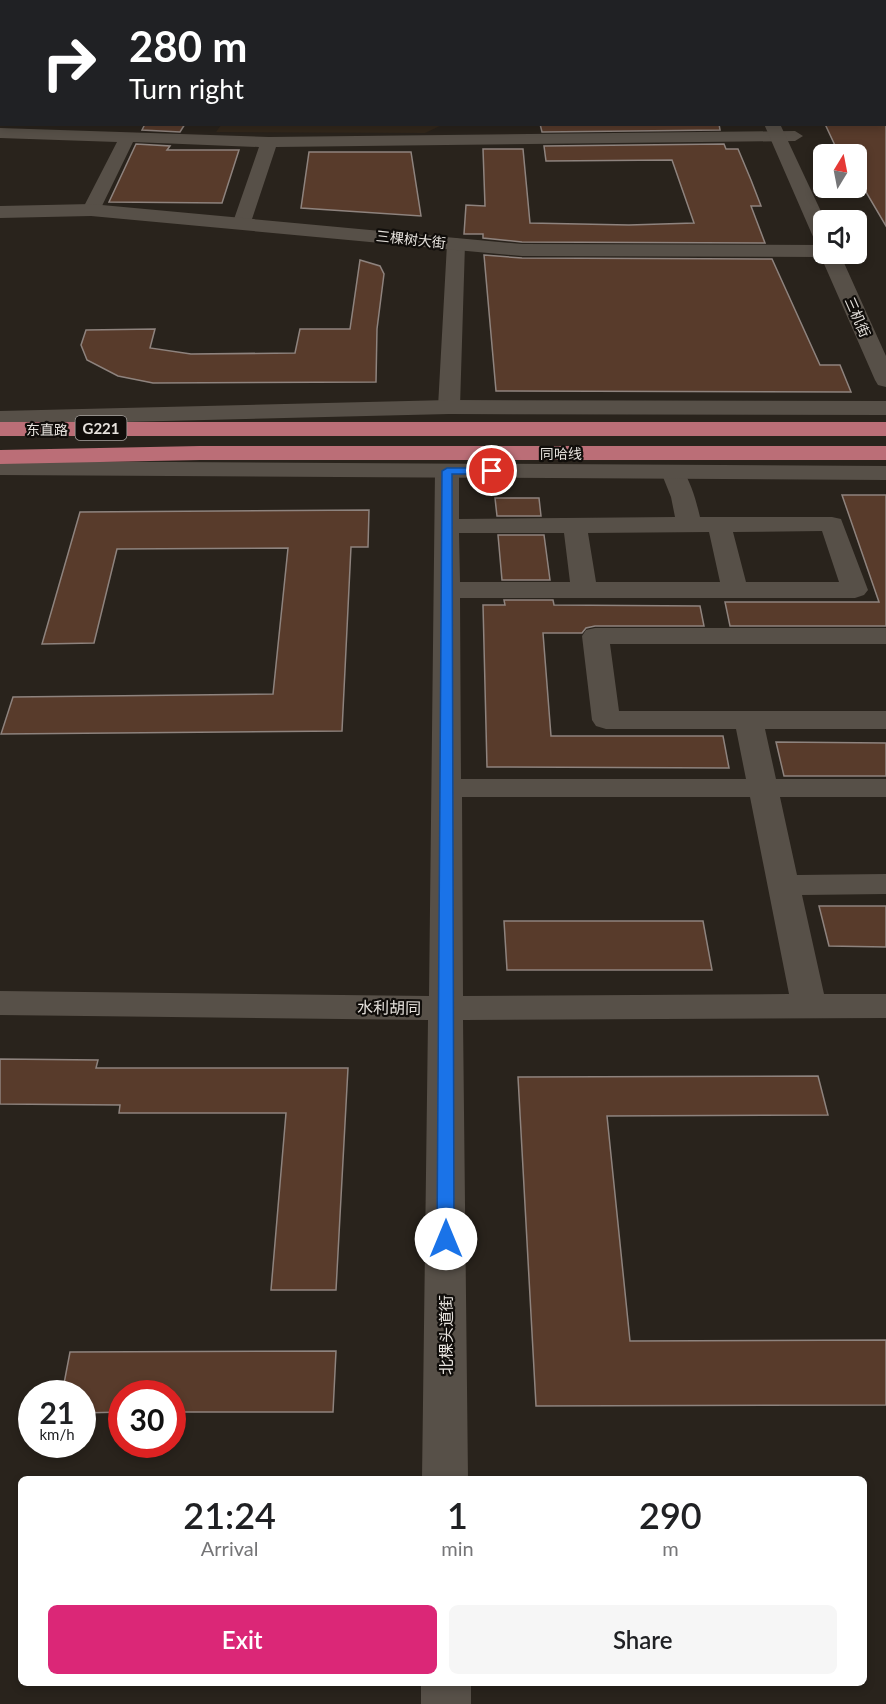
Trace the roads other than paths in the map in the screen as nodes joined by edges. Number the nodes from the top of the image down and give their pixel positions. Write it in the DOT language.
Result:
graph roads {
  1 [pos="209,126"];
  2 [pos="784,130"];
  3 [pos="0,133"];
  4 [pos="128,136"];
  5 [pos="199,139"];
  6 [pos="269,142"];
  7 [pos="813,174"];
  8 [pos="91,210"];
  9 [pos="813,210"];
  10 [pos="0,212"];
  11 [pos="242,222"];
  12 [pos="456,244"];
  13 [pos="813,251"];
  14 [pos="834,264"];
  15 [pos="886,380"];
  16 [pos="449,407"];
  17 [pos="886,408"];
  18 [pos="0,418"];
  19 [pos="202,428"];
  20 [pos="0,429"];
  21 [pos="886,429"];
  22 [pos="200,453"];
  23 [pos="886,453"];
  24 [pos="4,464"];
  25 [pos="447,471"];
  26 [pos="673,472"];
  27 [pos="886,473"];
  28 [pos="0,495"];
  29 [pos="689,524"];
  30 [pos="719,524"];
  31 [pos="575,525"];
  32 [pos="446,526"];
  33 [pos="446,590"];
  34 [pos="584,590"];
  35 [pos="724,590"];
  36 [pos="725,636"];
  37 [pos="886,636"];
  38 [pos="749,720"];
  39 [pos="886,720"];
  40 [pos="446,788"];
  41 [pos="764,788"];
  42 [pos="886,788"];
  43 [pos="886,884"];
  44 [pos="784,885"];
  45 [pos="0,1003"];
  46 [pos="809,1006"];
  47 [pos="886,1006"];
  48 [pos="446,1008"];
  49 [pos="445,1476"];
  50 [pos="446,1686"];
  51 [pos="446,1704"];
  1 -- 5 [label="street"];
  2 -- 6 [label="street"];
  2 -- 7 [label="main road"];
  2 -- 9 [label="main road"];
  3 -- 4 [label="street"];
  4 -- 5 [label="street"];
  4 -- 8 [label="street"];
  5 -- 6 [label="street"];
  6 -- 11 [label="street"];
  8 -- 10 [label="main road, 三棵树大街"];
  8 -- 11 [label="main road, 三棵树大街"];
  11 -- 12 [label="main road, 三棵树大街"];
  12 -- 13 [label="main road, 三棵树大街"];
  12 -- 16 [label="street"];
  14 -- 15 [label="main road, 三机街"];
  16 -- 17 [label="main road"];
  16 -- 18 [label="main road"];
  19 -- 20 [label="highway, 东直路 / G221"];
  19 -- 21 [label="highway, 同哈线 / G221"];
  22 -- 23 [label="highway, 同哈线 / G221"];
  22 -- 24 [label="highway, 东直路 / G221"];
  24 -- 25 [label="main road"];
  24 -- 28 [label="main road"];
  25 -- 26 [label="main road"];
  25 -- 32 [label="street, 北棵头道街"];
  26 -- 27 [label="main road"];
  26 -- 29 [label="street"];
  29 -- 30 [label="street"];
  29 -- 31 [label="street"];
  30 -- 35 [label="street"];
  30 -- 35 [label="street"];
  31 -- 32 [label="street"];
  31 -- 34 [label="street"];
  32 -- 33 [label="street, 北棵头道街"];
  33 -- 34 [label="street"];
  33 -- 40 [label="street, 北棵头道街"];
  34 -- 35 [label="street"];
  35 -- 36 [label="street"];
  36 -- 37 [label="street"];
  36 -- 38 [label="street"];
  38 -- 39 [label="street"];
  38 -- 41 [label="street"];
  40 -- 41 [label="street"];
  40 -- 48 [label="street, 北棵头道街"];
  41 -- 42 [label="street"];
  41 -- 44 [label="street"];
  43 -- 44 [label="street"];
  44 -- 46 [label="street"];
  45 -- 48 [label="street, 水利胡同"];
  46 -- 47 [label="street, 水利胡同"];
  46 -- 48 [label="street, 水利胡同"];
  48 -- 49 [label="street, 北棵头道街"];
  50 -- 51 [label="street"];
}
